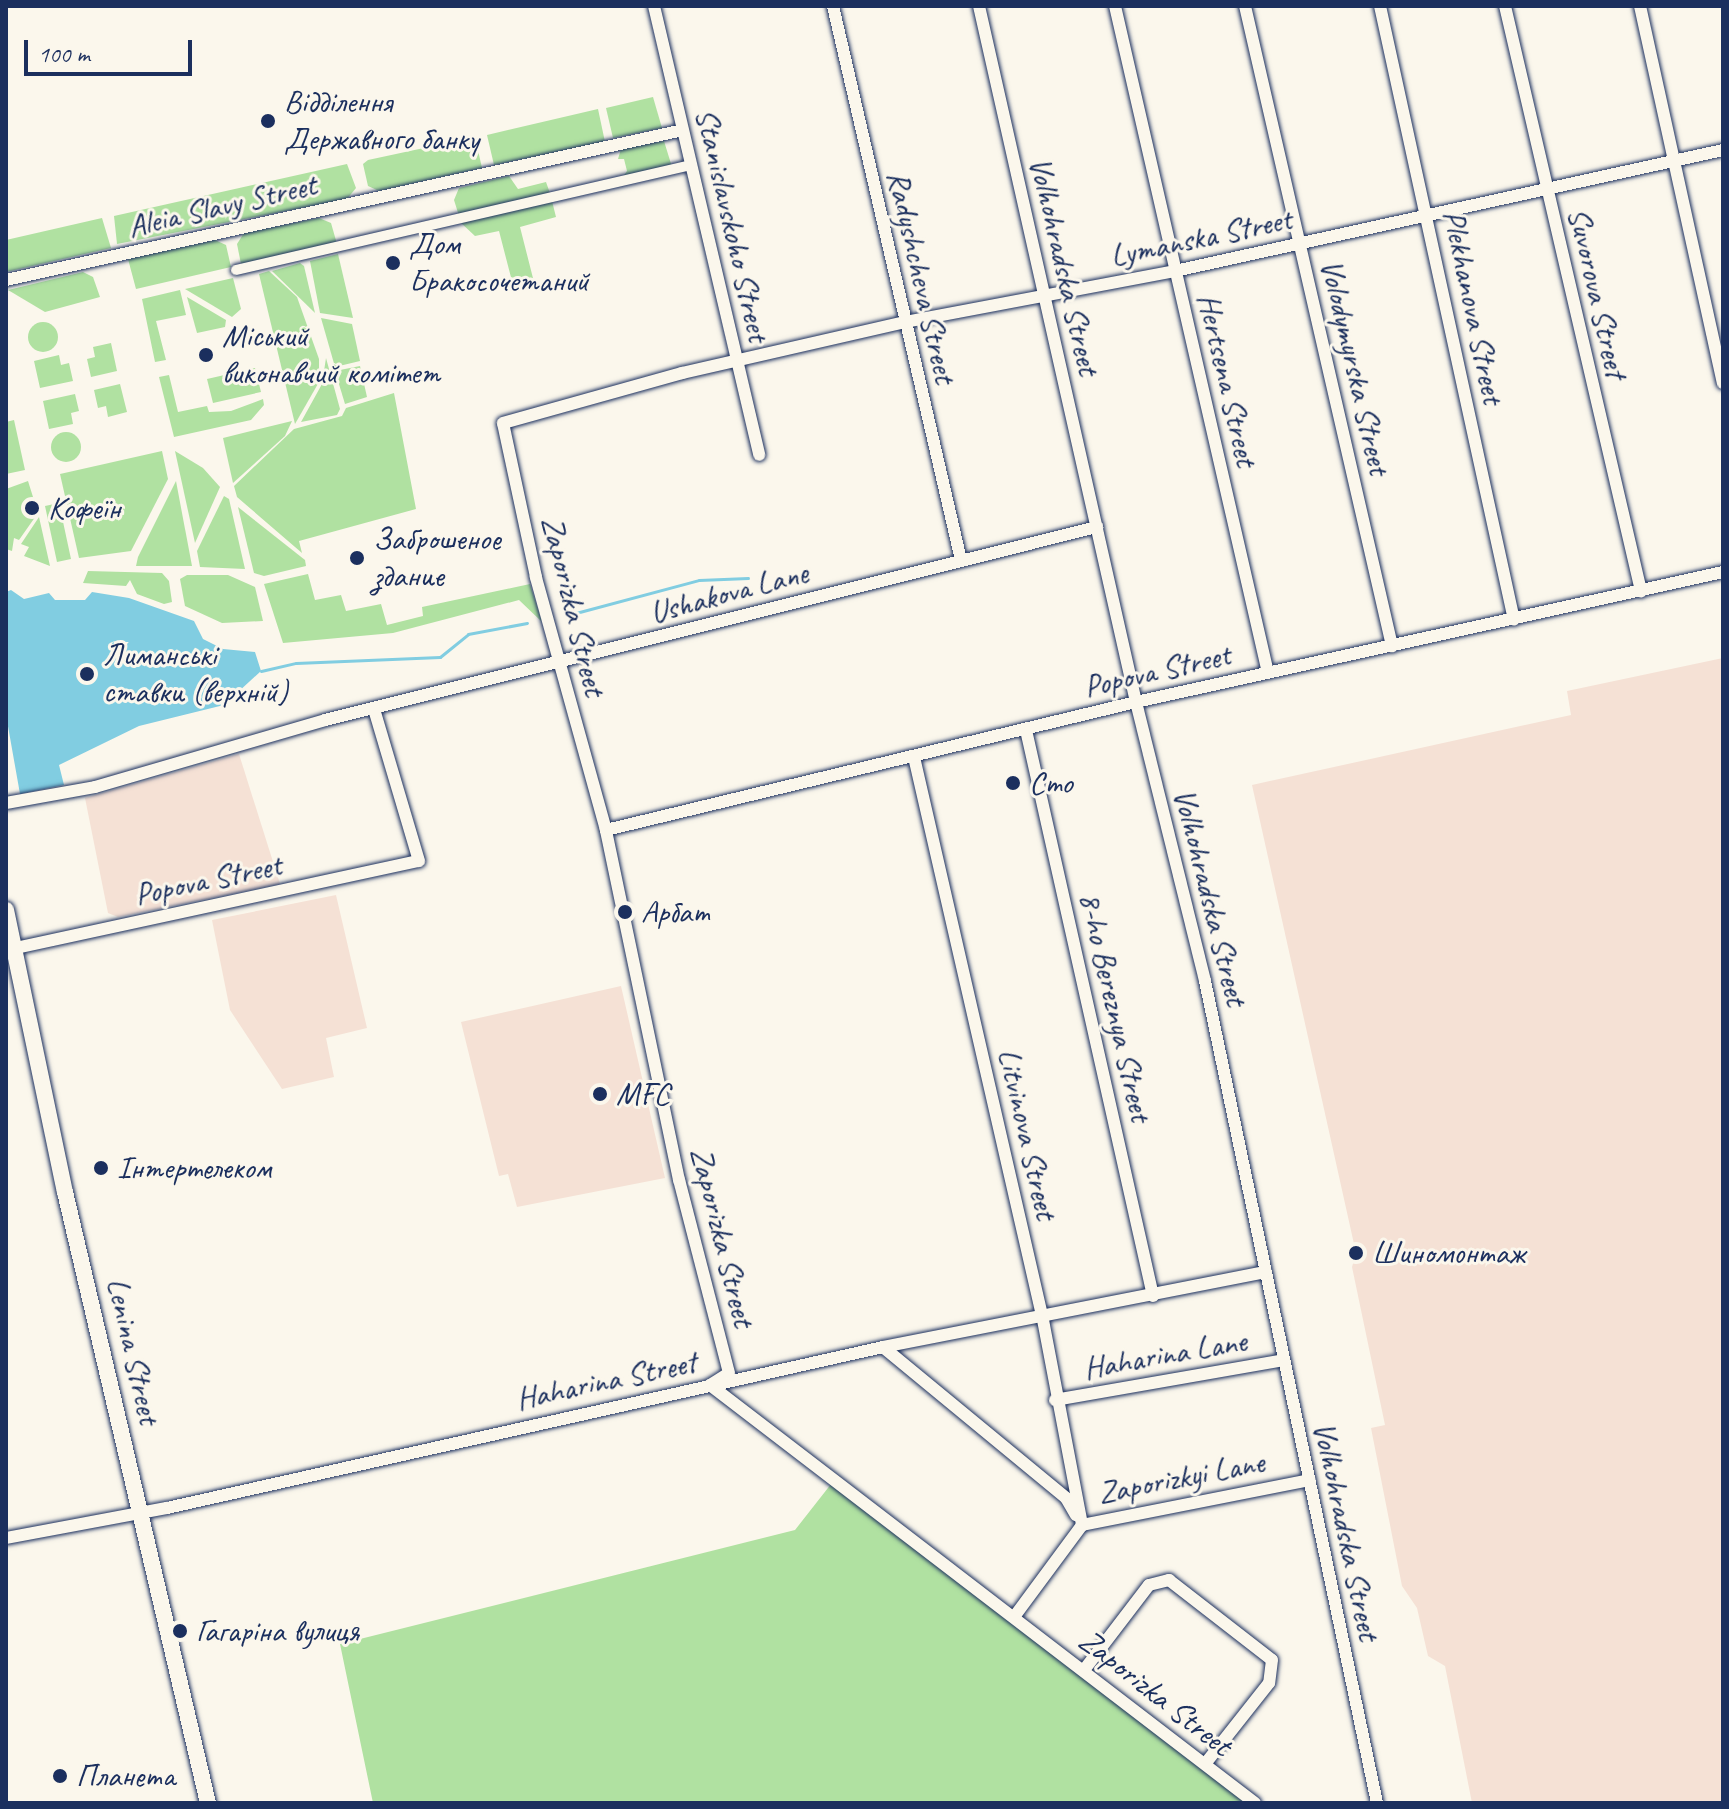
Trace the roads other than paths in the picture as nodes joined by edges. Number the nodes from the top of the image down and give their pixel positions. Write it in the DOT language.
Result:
graph roads {
  1 [pos="654,6"];
  2 [pos="833,6"];
  3 [pos="979,6"];
  4 [pos="1115,6"];
  5 [pos="1245,6"];
  6 [pos="1380,6"];
  7 [pos="1505,6"];
  8 [pos="1640,6"];
  9 [pos="683,130"];
  10 [pos="1723,150"];
  11 [pos="1674,160"];
  12 [pos="691,165"];
  13 [pos="1545,189"];
  14 [pos="1426,216"];
  15 [pos="1300,244"];
  16 [pos="236,270"];
  17 [pos="1175,271"];
  18 [pos="6,280"];
  19 [pos="1044,298"];
  20 [pos="905,322"];
  21 [pos="737,361"];
  22 [pos="1723,383"];
  23 [pos="503,423"];
  24 [pos="759,455"];
  25 [pos="1097,527"];
  26 [pos="961,560"];
  27 [pos="1723,572"];
  28 [pos="1641,591"];
  29 [pos="1514,620"];
  30 [pos="1392,646"];
  31 [pos="560,664"];
  32 [pos="1268,673"];
  33 [pos="1136,702"];
  34 [pos="374,709"];
  35 [pos="1026,730"];
  36 [pos="914,757"];
  37 [pos="6,803"];
  38 [pos="606,830"];
  39 [pos="6,910"];
  40 [pos="10,949"];
  41 [pos="1266,1272"];
  42 [pos="1153,1296"];
  43 [pos="1043,1320"];
  44 [pos="883,1347"];
  45 [pos="1284,1360"];
  46 [pos="710,1385"];
  47 [pos="1055,1400"];
  48 [pos="1310,1480"];
  49 [pos="141,1512"];
  50 [pos="1082,1525"];
  51 [pos="6,1538"];
  52 [pos="1014,1617"];
  53 [pos="1084,1670"];
  54 [pos="1205,1764"];
  55 [pos="208,1803"];
  56 [pos="1255,1803"];
  57 [pos="1377,1803"];
  1 -- 9 [label="street, Stanislavskoho Street"];
  2 -- 20 [label="street, Radyshcheva Street"];
  3 -- 19 [label="street, Volhohradska Street"];
  4 -- 17 [label="street, Hertsena Street"];
  5 -- 15 [label="street, Volodymyrska Street"];
  6 -- 14 [label="street, Plekhanova Street"];
  7 -- 13 [label="street, Suvorova Street"];
  8 -- 11 [label="street"];
  9 -- 12 [label="street, Stanislavskoho Street"];
  9 -- 18 [label="street, Aleia Slavy Street"];
  10 -- 11 [label="street, Lymanska Street"];
  11 -- 13 [label="street, Lymanska Street"];
  11 -- 22 [label="street"];
  12 -- 16 [label="street"];
  12 -- 21 [label="street, Stanislavskoho Street"];
  13 -- 14 [label="street, Lymanska Street"];
  13 -- 28 [label="street, Suvorova Street"];
  14 -- 15 [label="street, Lymanska Street"];
  14 -- 29 [label="street, Plekhanova Street"];
  15 -- 17 [label="street, Lymanska Street"];
  15 -- 30 [label="street, Volodymyrska Street"];
  17 -- 19 [label="street, Lymanska Street"];
  17 -- 32 [label="street, Hertsena Street"];
  19 -- 20 [label="street, Lymanska Street"];
  19 -- 25 [label="street, Volhohradska Street"];
  20 -- 21 [label="street, Lymanska Street"];
  20 -- 26 [label="street, Radyshcheva Street"];
  21 -- 23 [label="street, Lymanska Street"];
  21 -- 24 [label="street, Stanislavskoho Street"];
  23 -- 31 [label="street, Zaporizka Street"];
  25 -- 26 [label="street, Ushakova Lane"];
  25 -- 33 [label="street, Volhohradska Street"];
  26 -- 31 [label="street, Ushakova Lane"];
  27 -- 28 [label="street, Popova Street"];
  28 -- 29 [label="street, Popova Street"];
  29 -- 30 [label="street, Popova Street"];
  30 -- 32 [label="street, Popova Street"];
  31 -- 34 [label="street, Ushakova Lane"];
  31 -- 38 [label="street, Zaporizka Street"];
  32 -- 33 [label="street, Popova Street"];
  33 -- 35 [label="street, Popova Street"];
  33 -- 41 [label="street, Volhohradska Street"];
  34 -- 37 [label="street, Ushakova Lane"];
  34 -- 40 [label="street, Popova Street"];
  35 -- 36 [label="street, Popova Street"];
  35 -- 42 [label="street, 8-ho Bereznya Street"];
  36 -- 38 [label="street, Popova Street"];
  36 -- 43 [label="street, Litvinova Street"];
  38 -- 46 [label="street, Zaporizka Street"];
  39 -- 40 [label="street, Lenina Street"];
  40 -- 49 [label="street, Lenina Street"];
  41 -- 42 [label="street, Haharina Street"];
  41 -- 45 [label="street, Volhohradska Street"];
  42 -- 43 [label="street, Haharina Street"];
  43 -- 44 [label="street, Haharina Street"];
  43 -- 47 [label="street, Litvinova Street"];
  44 -- 46 [label="street, Haharina Street"];
  44 -- 50 [label="street"];
  45 -- 47 [label="street, Haharina Lane"];
  45 -- 48 [label="street, Volhohradska Street"];
  46 -- 49 [label="street, Haharina Street"];
  46 -- 52 [label="street, Zaporizka Street"];
  47 -- 50 [label="street, Litvinova Street"];
  48 -- 50 [label="street, Zaporizkyi Lane"];
  48 -- 57 [label="street, Volhohradska Street"];
  49 -- 51 [label="street, Haharina Street"];
  49 -- 55 [label="street, Lenina Street"];
  50 -- 52 [label="street, Zaporizkyi Lane"];
  52 -- 53 [label="street, Zaporizka Street"];
  53 -- 54 [label="street, Zaporizka Street"];
  53 -- 54 [label="street"];
  54 -- 56 [label="street, Zaporizka Street"];
}
